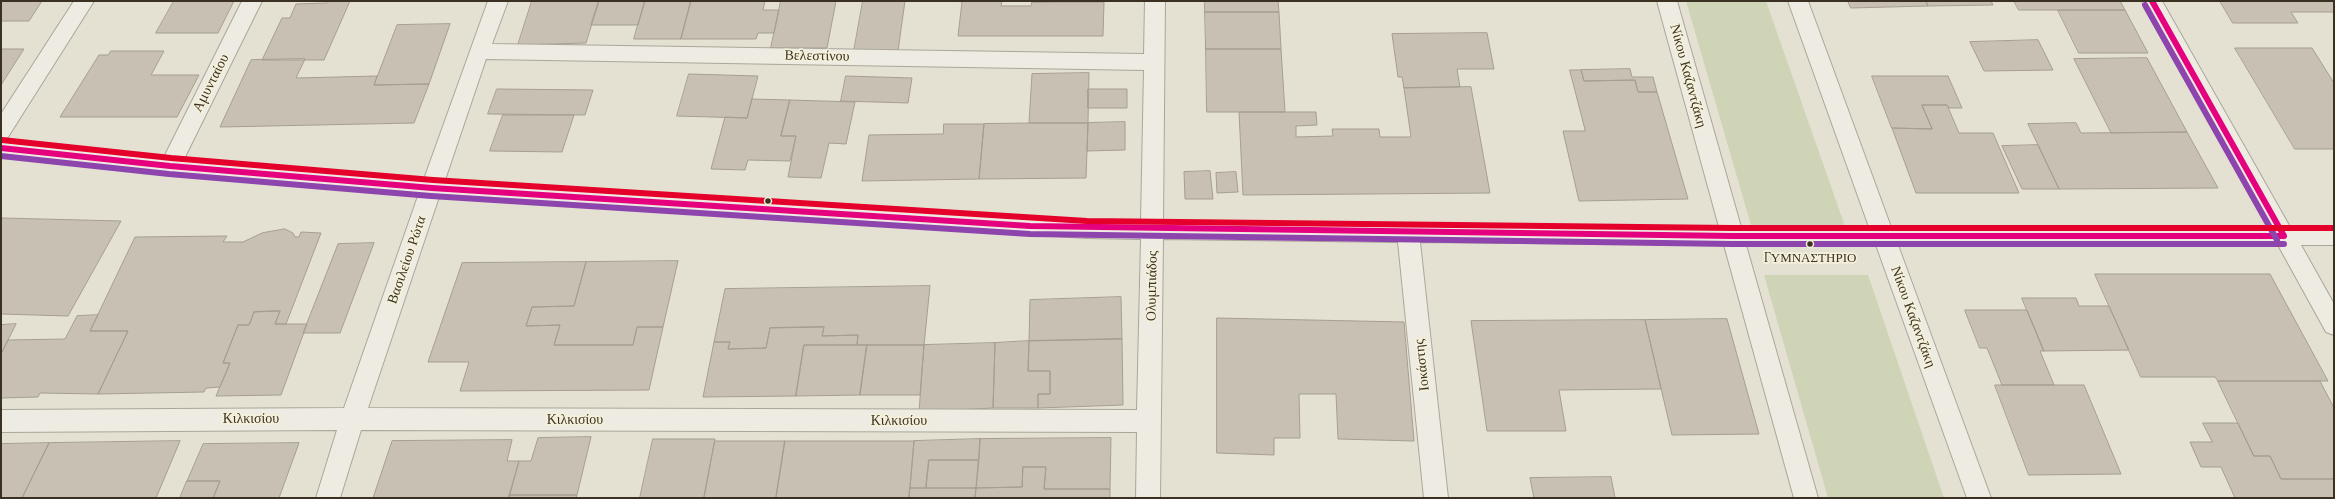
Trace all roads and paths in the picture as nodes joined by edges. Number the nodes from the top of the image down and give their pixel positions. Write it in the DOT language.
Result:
graph roads {
  1 [pos="84,1"];
  2 [pos="252,1"];
  3 [pos="498,1"];
  4 [pos="1155,1"];
  5 [pos="1667,1"];
  6 [pos="1798,1"];
  7 [pos="2152,1"];
  8 [pos="479,51"];
  9 [pos="1154,62"];
  10 [pos="1,131"];
  11 [pos="1,148"];
  12 [pos="170,166"];
  13 [pos="432,188"];
  14 [pos="1153,230"];
  15 [pos="1408,232"];
  16 [pos="1732,236"];
  17 [pos="1884,236"];
  18 [pos="2284,236"];
  19 [pos="2334,236"];
  20 [pos="2334,325"];
  21 [pos="352,419"];
  22 [pos="1,420"];
  23 [pos="1150,421"];
  24 [pos="328,498"];
  25 [pos="1148,498"];
  26 [pos="1436,498"];
  27 [pos="1806,498"];
  28 [pos="1979,498"];
  1 -- 10 [label="street"];
  2 -- 12 [label="street, Αμυνταίου"];
  3 -- 8 [label="street, Βασιλείου Ρώτα"];
  4 -- 9 [label="street, Ολυμπιάδος"];
  5 -- 16 [label="street, Νίκου Καζαντζάκη"];
  6 -- 17 [label="street, Νίκου Καζαντζάκη"];
  7 -- 18 [label="street"];
  8 -- 9 [label="street, Βελεστίνου"];
  8 -- 13 [label="street, Βασιλείου Ρώτα"];
  9 -- 14 [label="street, Ολυμπιάδος"];
  11 -- 12 [label="street"];
  12 -- 13 [label="street"];
  13 -- 14 [label="street"];
  13 -- 21 [label="street, Βασιλείου Ρώτα"];
  14 -- 15 [label="street"];
  14 -- 23 [label="street, Ολυμπιάδος"];
  15 -- 16 [label="street"];
  15 -- 26 [label="street, Ιοκάστης"];
  16 -- 17 [label="street"];
  16 -- 27 [label="street, Νίκου Καζαντζάκη"];
  17 -- 18 [label="street"];
  17 -- 28 [label="street, Νίκου Καζαντζάκη"];
  18 -- 19 [label="street"];
  18 -- 20 [label="street"];
  21 -- 22 [label="street, Κιλκισίου"];
  21 -- 23 [label="street, Κιλκισίου"];
  21 -- 24 [label="street, Βασιλείου Ρώτα"];
  23 -- 25 [label="street, Ολυμπιάδος"];
}
